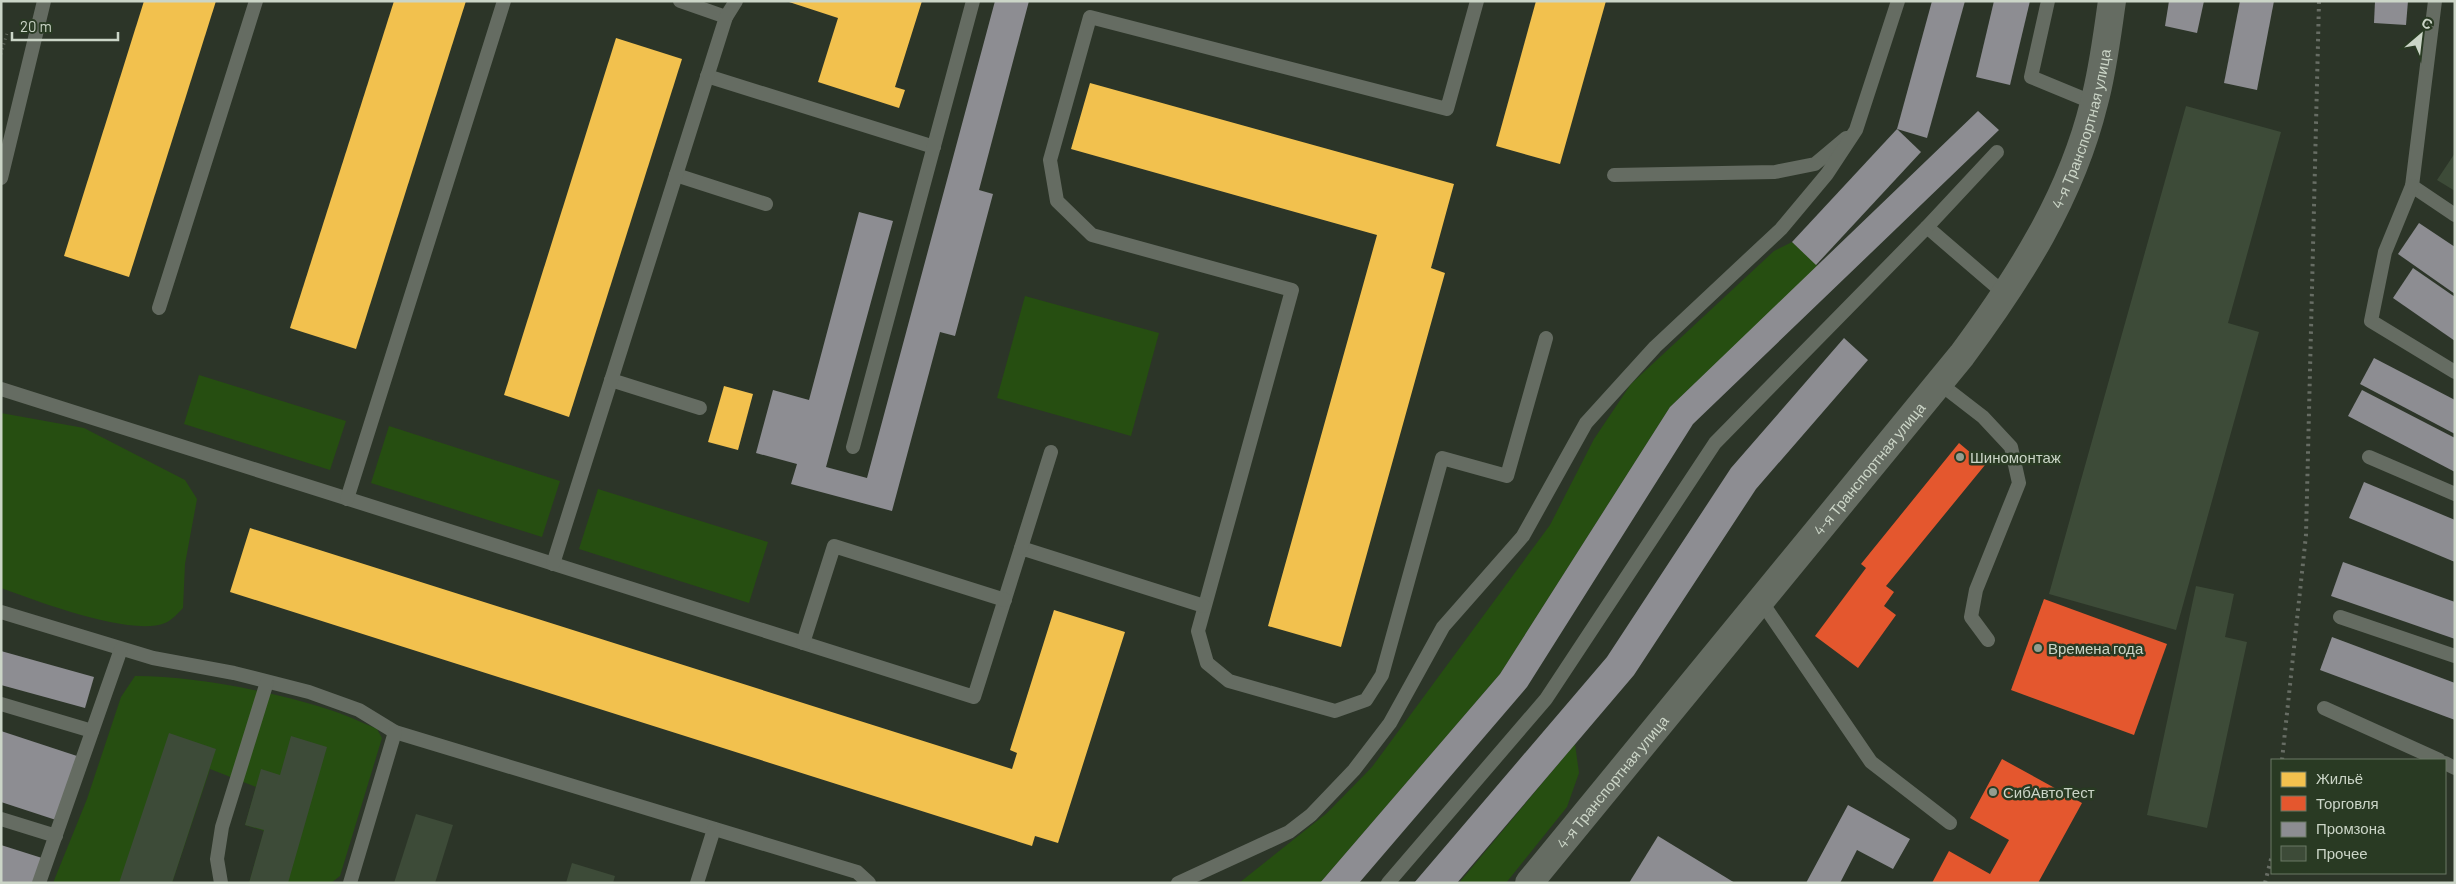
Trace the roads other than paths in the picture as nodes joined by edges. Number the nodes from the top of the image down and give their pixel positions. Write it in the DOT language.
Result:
graph roads {
  1 [pos="44,1"];
  2 [pos="256,1"];
  3 [pos="504,1"];
  4 [pos="680,1"];
  5 [pos="736,1"];
  6 [pos="973,1"];
  7 [pos="1477,1"];
  8 [pos="1898,1"];
  9 [pos="2048,1"];
  10 [pos="2112,1"];
  11 [pos="2436,1"];
  12 [pos="726,17"];
  13 [pos="707,76"];
  14 [pos="2094,103"];
  15 [pos="1856,130"];
  16 [pos="934,148"];
  17 [pos="1997,152"];
  18 [pos="676,175"];
  19 [pos="1614,175"];
  20 [pos="1,178"];
  21 [pos="2412,186"];
  22 [pos="766,204"];
  23 [pos="2455,216"];
  24 [pos="1927,227"];
  25 [pos="2006,295"];
  26 [pos="159,308"];
  27 [pos="1546,338"];
  28 [pos="2455,372"];
  29 [pos="611,380"];
  30 [pos="1939,383"];
  31 [pos="1,389"];
  32 [pos="700,408"];
  33 [pos="853,447"];
  34 [pos="1051,452"];
  35 [pos="2368,457"];
  36 [pos="2455,494"];
  37 [pos="347,499"];
  38 [pos="1021,548"];
  39 [pos="553,564"];
  40 [pos="1004,600"];
  41 [pos="1761,601"];
  42 [pos="1204,606"];
  43 [pos="1,612"];
  44 [pos="2340,617"];
  45 [pos="1988,640"];
  46 [pos="803,643"];
  47 [pos="121,649"];
  48 [pos="2455,656"];
  49 [pos="267,682"];
  50 [pos="1,704"];
  51 [pos="2324,708"];
  52 [pos="92,731"];
  53 [pos="394,732"];
  54 [pos="2437,759"];
  55 [pos="1,819"];
  56 [pos="1950,823"];
  57 [pos="714,829"];
  58 [pos="56,836"];
  59 [pos="856,878"];
  60 [pos="39,883"];
  61 [pos="221,883"];
  62 [pos="350,883"];
  63 [pos="697,883"];
  64 [pos="869,883"];
  65 [pos="1178,883"];
  66 [pos="1388,883"];
  67 [pos="1529,883"];
  1 -- 20 [label="lane"];
  2 -- 26 [label="lane"];
  3 -- 37 [label="lane"];
  4 -- 12 [label="lane"];
  5 -- 12 [label="lane"];
  6 -- 16 [label="lane"];
  7 -- 42 [label="lane"];
  8 -- 15 [label="lane"];
  9 -- 14 [label="lane"];
  10 -- 14 [label="main road, 4-я Транспортная улица"];
  11 -- 21 [label="lane"];
  12 -- 13 [label="lane"];
  13 -- 16 [label="lane"];
  13 -- 18 [label="lane"];
  14 -- 25 [label="main road, 4-я Транспортная улица"];
  15 -- 19 [label="lane"];
  15 -- 65 [label="lane"];
  16 -- 33 [label="lane"];
  17 -- 24 [label="lane"];
  18 -- 22 [label="lane"];
  18 -- 29 [label="lane"];
  21 -- 23 [label="lane"];
  21 -- 28 [label="lane"];
  24 -- 25 [label="lane"];
  24 -- 66 [label="lane"];
  25 -- 30 [label="main road, 4-я Транспортная улица"];
  27 -- 42 [label="lane"];
  29 -- 32 [label="lane"];
  29 -- 39 [label="lane"];
  30 -- 41 [label="main road, 4-я Транспортная улица"];
  30 -- 45 [label="lane"];
  31 -- 37 [label="lane"];
  34 -- 38 [label="lane"];
  35 -- 36 [label="lane"];
  37 -- 39 [label="lane"];
  38 -- 40 [label="lane"];
  38 -- 42 [label="lane"];
  39 -- 46 [label="lane"];
  40 -- 46 [label="lane"];
  40 -- 46 [label="lane"];
  41 -- 56 [label="lane"];
  41 -- 67 [label="main road, 4-я Транспортная улица"];
  43 -- 47 [label="lane"];
  44 -- 48 [label="lane"];
  47 -- 49 [label="lane"];
  47 -- 52 [label="lane"];
  49 -- 53 [label="lane"];
  49 -- 61 [label="lane"];
  50 -- 52 [label="lane"];
  51 -- 54 [label="lane"];
  52 -- 58 [label="lane"];
  53 -- 57 [label="lane"];
  53 -- 62 [label="lane"];
  55 -- 58 [label="lane"];
  57 -- 59 [label="lane"];
  57 -- 63 [label="lane"];
  58 -- 60 [label="lane"];
  59 -- 64 [label="lane"];
}
